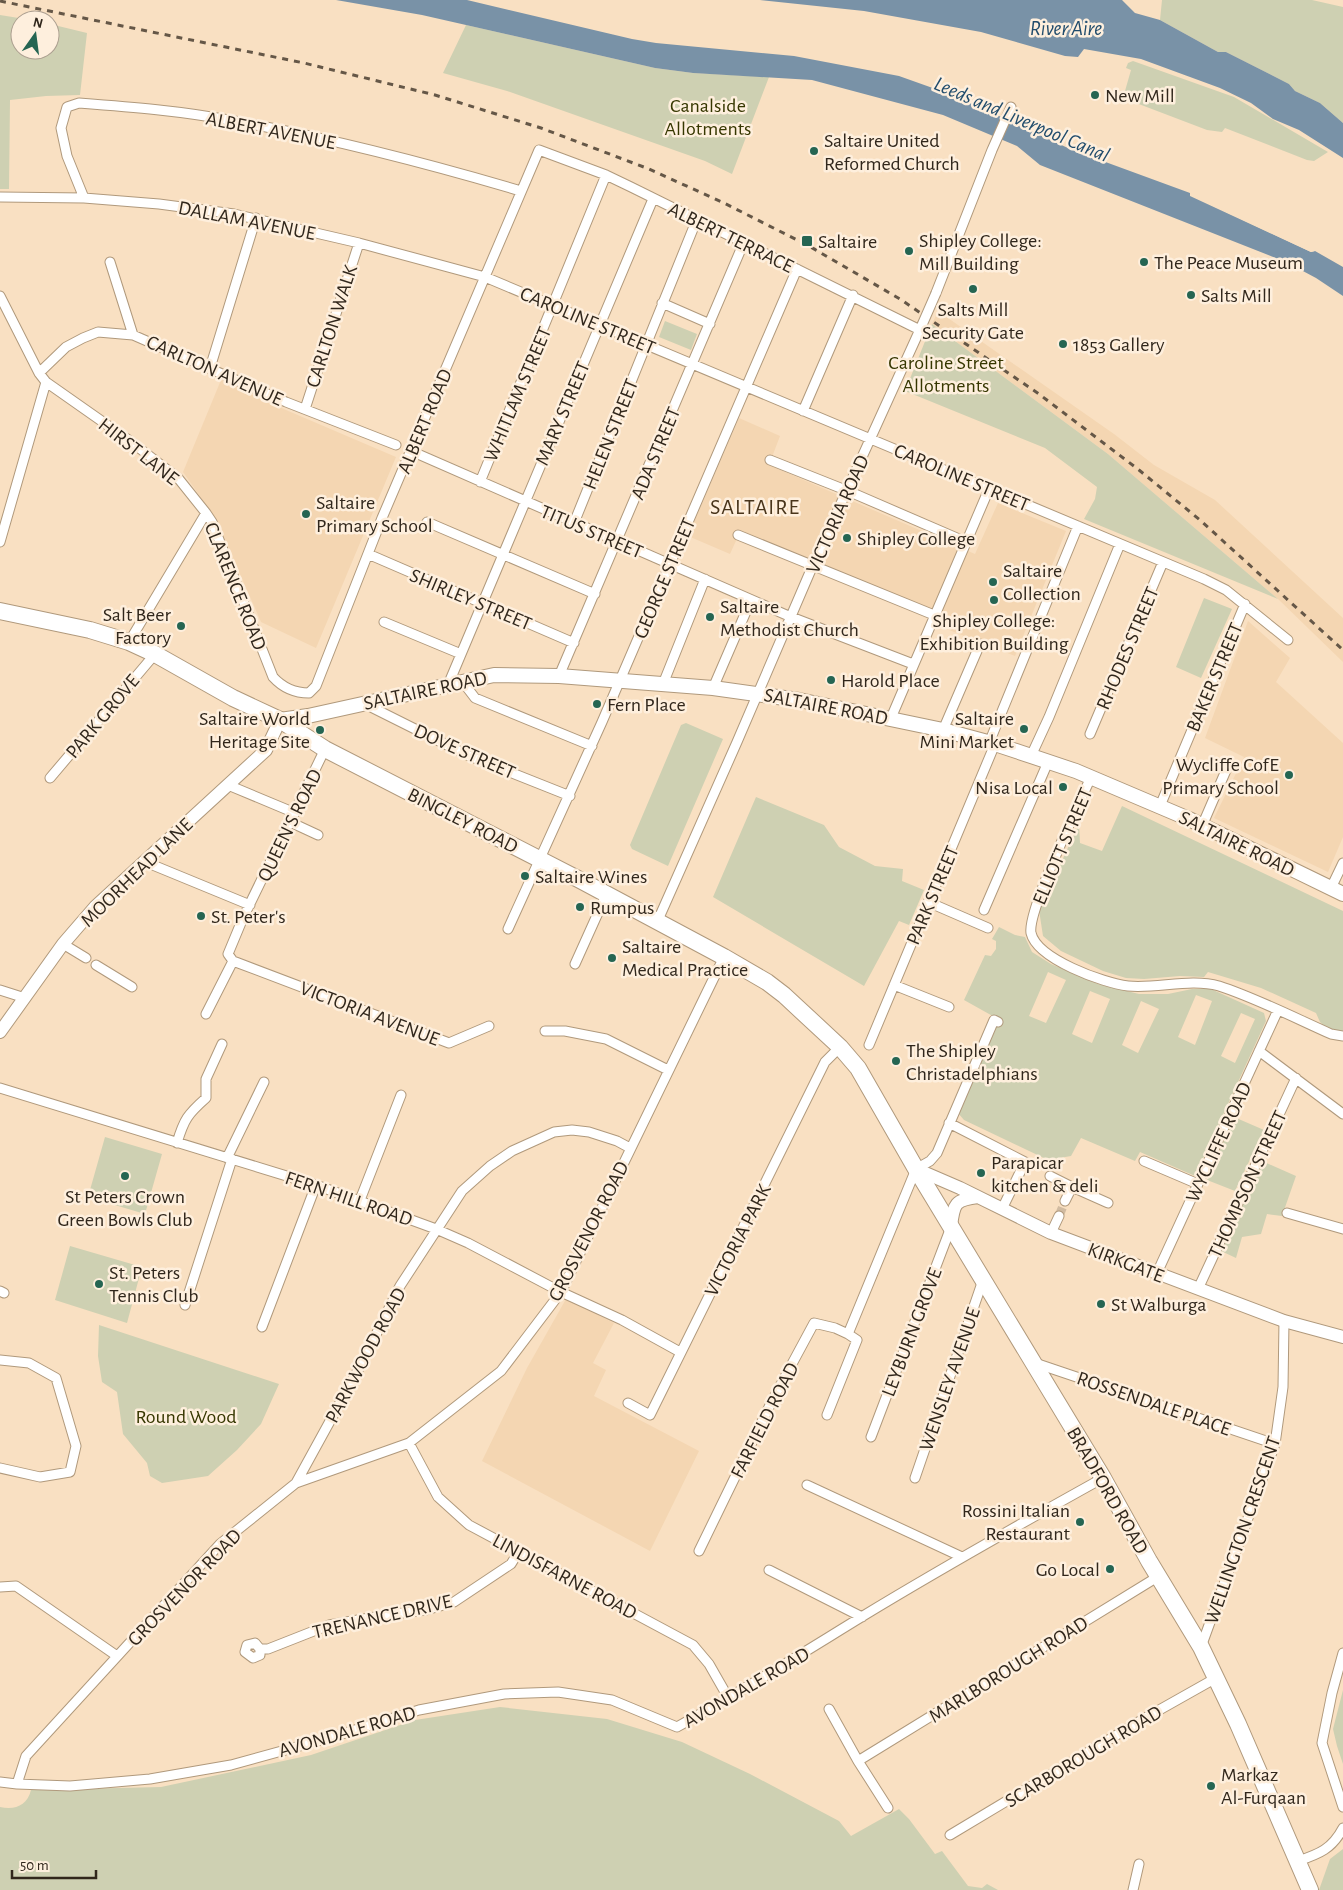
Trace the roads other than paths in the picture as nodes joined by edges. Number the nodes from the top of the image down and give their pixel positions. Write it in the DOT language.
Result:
graph roads {
  1 [pos="1011,109"];
  2 [pos="539,150"];
  3 [pos="606,175"];
  4 [pos="521,191"];
  5 [pos="84,198"];
  6 [pos="653,198"];
  7 [pos="1,199"];
  8 [pos="256,218"];
  9 [pos="697,219"];
  10 [pos="744,242"];
  11 [pos="358,243"];
  12 [pos="110,262"];
  13 [pos="797,269"];
  14 [pos="485,277"];
  15 [pos="853,295"];
  16 [pos="0,296"];
  17 [pos="662,303"];
  18 [pos="553,306"];
  19 [pos="710,324"];
  20 [pos="600,325"];
  21 [pos="921,327"];
  22 [pos="133,335"];
  23 [pos="646,344"];
  24 [pos="693,364"];
  25 [pos="210,368"];
  26 [pos="39,373"];
  27 [pos="46,382"];
  28 [pos="746,387"];
  29 [pos="305,409"];
  30 [pos="803,411"];
  31 [pos="870,439"];
  32 [pos="396,445"];
  33 [pos="411,451"];
  34 [pos="770,460"];
  35 [pos="480,482"];
  36 [pos="989,489"];
  37 [pos="848,491"];
  38 [pos="525,502"];
  39 [pos="206,513"];
  40 [pos="427,522"];
  41 [pos="574,523"];
  42 [pos="1078,526"];
  43 [pos="738,535"];
  44 [pos="0,542"];
  45 [pos="618,542"];
  46 [pos="966,542"];
  47 [pos="1120,544"];
  48 [pos="368,554"];
  49 [pos="503,554"];
  50 [pos="1163,562"];
  51 [pos="669,564"];
  52 [pos="813,565"];
  53 [pos="705,580"];
  54 [pos="595,594"];
  55 [pos="751,600"];
  56 [pos="482,604"];
  57 [pos="1245,604"];
  58 [pos="0,611"];
  59 [pos="934,616"];
  60 [pos="791,617"];
  61 [pos="384,622"];
  62 [pos="1288,640"];
  63 [pos="129,642"];
  64 [pos="574,643"];
  65 [pos="980,644"];
  66 [pos="155,654"];
  67 [pos="460,654"];
  68 [pos="913,664"];
  69 [pos="559,676"];
  70 [pos="620,680"];
  71 [pos="462,681"];
  72 [pos="663,684"];
  73 [pos="448,685"];
  74 [pos="713,688"];
  75 [pos="309,693"];
  76 [pos="758,693"];
  77 [pos="362,703"];
  78 [pos="891,718"];
  79 [pos="280,720"];
  80 [pos="943,730"];
  81 [pos="1090,734"];
  82 [pos="992,744"];
  83 [pos="592,746"];
  84 [pos="325,749"];
  85 [pos="1030,756"];
  86 [pos="1048,762"];
  87 [pos="1227,768"];
  88 [pos="1091,777"];
  89 [pos="50,778"];
  90 [pos="228,786"];
  91 [pos="570,796"];
  92 [pos="1160,806"];
  93 [pos="295,814"];
  94 [pos="290,822"];
  95 [pos="1202,826"];
  96 [pos="318,835"];
  97 [pos="541,860"];
  98 [pos="143,861"];
  99 [pos="1343,863"];
  100 [pos="1337,891"];
  101 [pos="607,893"];
  102 [pos="928,902"];
  103 [pos="250,905"];
  104 [pos="984,910"];
  105 [pos="658,920"];
  106 [pos="988,928"];
  107 [pos="508,929"];
  108 [pos="63,944"];
  109 [pos="724,957"];
  110 [pos="86,958"];
  111 [pos="230,958"];
  112 [pos="574,964"];
  113 [pos="96,965"];
  114 [pos="894,985"];
  115 [pos="132,987"];
  116 [pos="0,990"];
  117 [pos="25,998"];
  118 [pos="949,1007"];
  119 [pos="1278,1010"];
  120 [pos="206,1014"];
  121 [pos="998,1022"];
  122 [pos="489,1026"];
  123 [pos="545,1031"];
  124 [pos="0,1032"];
  125 [pos="1343,1036"];
  126 [pos="222,1044"];
  127 [pos="868,1045"];
  128 [pos="840,1047"];
  129 [pos="1259,1051"];
  130 [pos="668,1070"];
  131 [pos="1296,1078"];
  132 [pos="264,1082"];
  133 [pos="0,1088"];
  134 [pos="401,1095"];
  135 [pos="879,1104"];
  136 [pos="1343,1114"];
  137 [pos="949,1123"];
  138 [pos="177,1143"];
  139 [pos="630,1148"];
  140 [pos="230,1159"];
  141 [pos="1144,1161"];
  142 [pos="916,1169"];
  143 [pos="1050,1176"];
  144 [pos="1198,1184"];
  145 [pos="316,1185"];
  146 [pos="1072,1186"];
  147 [pos="978,1196"];
  148 [pos="360,1200"];
  149 [pos="1065,1202"];
  150 [pos="1108,1203"];
  151 [pos="1002,1209"];
  152 [pos="1287,1213"];
  153 [pos="1059,1216"];
  154 [pos="951,1226"];
  155 [pos="436,1229"];
  156 [pos="1343,1229"];
  157 [pos="1051,1234"];
  158 [pos="1157,1273"];
  159 [pos="983,1280"];
  160 [pos="1198,1289"];
  161 [pos="561,1292"];
  162 [pos="185,1305"];
  163 [pos="1284,1321"];
  164 [pos="262,1327"];
  165 [pos="848,1334"];
  166 [pos="1343,1337"];
  167 [pos="680,1352"];
  168 [pos="0,1360"];
  169 [pos="1032,1362"];
  170 [pos="628,1404"];
  171 [pos="827,1415"];
  172 [pos="870,1437"];
  173 [pos="409,1443"];
  174 [pos="1275,1444"];
  175 [pos="0,1468"];
  176 [pos="915,1478"];
  177 [pos="1103,1478"];
  178 [pos="296,1483"];
  179 [pos="807,1485"];
  180 [pos="519,1551"];
  181 [pos="699,1551"];
  182 [pos="962,1557"];
  183 [pos="769,1570"];
  184 [pos="1159,1576"];
  185 [pos="0,1587"];
  186 [pos="862,1617"];
  187 [pos="1201,1647"];
  188 [pos="260,1648"];
  189 [pos="1343,1653"];
  190 [pos="117,1656"];
  191 [pos="1216,1678"];
  192 [pos="729,1699"];
  193 [pos="829,1709"];
  194 [pos="858,1761"];
  195 [pos="0,1782"];
  196 [pos="17,1784"];
  197 [pos="1343,1807"];
  198 [pos="888,1808"];
  199 [pos="1343,1828"];
  200 [pos="950,1835"];
  201 [pos="1298,1861"];
  202 [pos="1138,1864"];
  203 [pos="1133,1890"];
  204 [pos="1310,1890"];
  1 -- 21 [label="street, VICTORIA ROAD, bridge"];
  2 -- 3 [label="street, ALBERT TERRACE"];
  2 -- 4 [label="street, ALBERT ROAD"];
  3 -- 6 [label="street, ALBERT TERRACE"];
  3 -- 18 [label="street, WHITLAM STREET"];
  4 -- 5 [label="street, ALBERT AVENUE"];
  4 -- 14 [label="street, ALBERT ROAD"];
  5 -- 7 [label="street, DALLAM AVENUE"];
  5 -- 8 [label="street, DALLAM AVENUE"];
  6 -- 9 [label="street, ALBERT TERRACE"];
  6 -- 20 [label="street, MARY STREET"];
  8 -- 11 [label="street, DALLAM AVENUE"];
  8 -- 25 [label="street"];
  9 -- 10 [label="street, ALBERT TERRACE"];
  9 -- 17 [label="street, HELEN STREET"];
  10 -- 13 [label="street, ALBERT TERRACE"];
  10 -- 19 [label="street, ADA STREET"];
  11 -- 14 [label="street, DALLAM AVENUE"];
  11 -- 29 [label="street, CARLTON WALK"];
  12 -- 22 [label="street"];
  13 -- 15 [label="street, ALBERT TERRACE"];
  13 -- 28 [label="street, GEORGE STREET"];
  14 -- 18 [label="street, CAROLINE STREET"];
  14 -- 33 [label="street, ALBERT ROAD"];
  15 -- 21 [label="street, ALBERT TERRACE"];
  15 -- 30 [label="street"];
  16 -- 26 [label="street, HIRST LANE"];
  17 -- 19 [label="street"];
  17 -- 23 [label="street, HELEN STREET"];
  18 -- 20 [label="street, CAROLINE STREET"];
  18 -- 35 [label="street, WHITLAM STREET"];
  19 -- 24 [label="street, ADA STREET"];
  20 -- 23 [label="street, CAROLINE STREET"];
  20 -- 38 [label="street, MARY STREET"];
  21 -- 31 [label="street, VICTORIA ROAD"];
  22 -- 25 [label="street, CARLTON AVENUE"];
  22 -- 26 [label="street, CARLTON AVENUE"];
  23 -- 24 [label="street, CAROLINE STREET"];
  23 -- 41 [label="street, HELEN STREET"];
  24 -- 28 [label="street, CAROLINE STREET"];
  24 -- 45 [label="street, ADA STREET"];
  25 -- 29 [label="street, CARLTON AVENUE"];
  26 -- 27 [label="street, HIRST LANE"];
  27 -- 39 [label="street, HIRST LANE"];
  27 -- 44 [label="street"];
  28 -- 30 [label="street, CAROLINE STREET"];
  28 -- 51 [label="street, GEORGE STREET"];
  29 -- 32 [label="street, CARLTON AVENUE"];
  30 -- 31 [label="street, CAROLINE STREET"];
  31 -- 36 [label="street, CAROLINE STREET"];
  31 -- 37 [label="street, VICTORIA ROAD"];
  33 -- 35 [label="street, TITUS STREET"];
  33 -- 48 [label="street, ALBERT ROAD"];
  34 -- 37 [label="street"];
  35 -- 38 [label="street, TITUS STREET"];
  36 -- 42 [label="street, CAROLINE STREET"];
  36 -- 46 [label="street"];
  37 -- 46 [label="street"];
  37 -- 52 [label="street, VICTORIA ROAD"];
  38 -- 41 [label="street, TITUS STREET"];
  38 -- 49 [label="street, MARY STREET"];
  39 -- 63 [label="street"];
  39 -- 75 [label="street, CLARENCE ROAD"];
  40 -- 49 [label="street"];
  41 -- 45 [label="street, TITUS STREET"];
  42 -- 47 [label="street, CAROLINE STREET"];
  42 -- 82 [label="street, PARK STREET"];
  43 -- 52 [label="street"];
  45 -- 51 [label="street, TITUS STREET"];
  45 -- 54 [label="street, ADA STREET"];
  46 -- 59 [label="street"];
  47 -- 50 [label="street, CAROLINE STREET"];
  47 -- 85 [label="street"];
  48 -- 56 [label="street, SHIRLEY STREET"];
  48 -- 75 [label="street, ALBERT ROAD"];
  49 -- 54 [label="street"];
  49 -- 56 [label="street, MARY STREET"];
  50 -- 57 [label="street, CAROLINE STREET"];
  50 -- 81 [label="street, RHODES STREET"];
  51 -- 53 [label="street, TITUS STREET"];
  51 -- 70 [label="street, GEORGE STREET"];
  52 -- 59 [label="street"];
  52 -- 60 [label="street, VICTORIA ROAD"];
  53 -- 55 [label="street, TITUS STREET"];
  53 -- 72 [label="street"];
  54 -- 64 [label="street, ADA STREET"];
  55 -- 60 [label="street, TITUS STREET"];
  55 -- 74 [label="street"];
  56 -- 64 [label="street, SHIRLEY STREET"];
  56 -- 67 [label="street, MARY STREET"];
  57 -- 62 [label="street, CAROLINE STREET"];
  57 -- 92 [label="street, BAKER STREET"];
  58 -- 63 [label="highway, BINGLEY ROAD"];
  59 -- 68 [label="street"];
  60 -- 68 [label="street, TITUS STREET"];
  60 -- 76 [label="street, VICTORIA ROAD"];
  61 -- 67 [label="street"];
  63 -- 66 [label="highway, BINGLEY ROAD"];
  64 -- 69 [label="street, ADA STREET"];
  65 -- 80 [label="street"];
  66 -- 79 [label="highway, BINGLEY ROAD"];
  66 -- 89 [label="street, PARK GROVE"];
  67 -- 73 [label="street, MARY STREET"];
  68 -- 78 [label="street"];
  69 -- 70 [label="main road, SALTAIRE ROAD"];
  69 -- 71 [label="main road, SALTAIRE ROAD"];
  70 -- 72 [label="main road, SALTAIRE ROAD"];
  70 -- 83 [label="street, GEORGE STREET"];
  71 -- 73 [label="main road, SALTAIRE ROAD"];
  71 -- 83 [label="street"];
  72 -- 74 [label="main road, SALTAIRE ROAD"];
  73 -- 77 [label="main road, SALTAIRE ROAD"];
  74 -- 76 [label="main road, SALTAIRE ROAD"];
  76 -- 78 [label="main road, SALTAIRE ROAD"];
  76 -- 105 [label="street, VICTORIA ROAD"];
  77 -- 79 [label="main road, SALTAIRE ROAD"];
  77 -- 91 [label="street, DOVE STREET"];
  78 -- 80 [label="main road, SALTAIRE ROAD"];
  79 -- 84 [label="highway, BINGLEY ROAD"];
  79 -- 90 [label="street, MOORHEAD LANE"];
  80 -- 82 [label="main road, SALTAIRE ROAD"];
  82 -- 85 [label="main road, SALTAIRE ROAD"];
  82 -- 102 [label="street, PARK STREET"];
  83 -- 91 [label="street, GEORGE STREET"];
  84 -- 93 [label="street, QUEEN'S ROAD"];
  84 -- 97 [label="highway, BINGLEY ROAD"];
  85 -- 86 [label="main road, SALTAIRE ROAD"];
  86 -- 88 [label="main road, SALTAIRE ROAD"];
  86 -- 104 [label="street"];
  87 -- 95 [label="street"];
  88 -- 92 [label="main road, SALTAIRE ROAD"];
  88 -- 119 [label="street, ELLIOTT STREET"];
  90 -- 93 [label="street"];
  90 -- 98 [label="street, MOORHEAD LANE"];
  91 -- 97 [label="street, GEORGE STREET"];
  92 -- 95 [label="main road, SALTAIRE ROAD"];
  93 -- 94 [label="street, QUEEN'S ROAD"];
  94 -- 96 [label="street"];
  94 -- 103 [label="street, QUEEN'S ROAD"];
  95 -- 100 [label="main road, SALTAIRE ROAD"];
  97 -- 101 [label="highway, BINGLEY ROAD"];
  97 -- 107 [label="street, GEORGE STREET"];
  98 -- 103 [label="street"];
  98 -- 108 [label="street, MOORHEAD LANE"];
  99 -- 100 [label="street"];
  101 -- 105 [label="highway, BINGLEY ROAD"];
  101 -- 112 [label="street"];
  102 -- 106 [label="street"];
  102 -- 114 [label="street, PARK STREET"];
  103 -- 111 [label="street, QUEEN'S ROAD"];
  105 -- 109 [label="highway, BINGLEY ROAD"];
  108 -- 110 [label="street"];
  108 -- 117 [label="street, MOORHEAD LANE"];
  109 -- 128 [label="highway, BINGLEY ROAD"];
  109 -- 130 [label="street, GROSVENOR ROAD"];
  111 -- 120 [label="street, QUEEN'S ROAD"];
  111 -- 122 [label="street, VICTORIA AVENUE"];
  113 -- 115 [label="street"];
  114 -- 118 [label="street"];
  114 -- 127 [label="street, PARK STREET"];
  116 -- 117 [label="street"];
  117 -- 124 [label="street, MOORHEAD LANE"];
  119 -- 125 [label="street"];
  119 -- 129 [label="street, WYCLIFFE ROAD"];
  121 -- 137 [label="street"];
  123 -- 130 [label="street"];
  126 -- 138 [label="street"];
  128 -- 135 [label="highway, BINGLEY ROAD"];
  128 -- 167 [label="street, VICTORIA PARK"];
  129 -- 131 [label="street"];
  129 -- 144 [label="street, WYCLIFFE ROAD"];
  130 -- 139 [label="street, GROSVENOR ROAD"];
  131 -- 136 [label="street"];
  131 -- 160 [label="street, THOMPSON STREET"];
  132 -- 140 [label="street"];
  133 -- 138 [label="street, FERN HILL ROAD"];
  134 -- 148 [label="street"];
  135 -- 142 [label="highway, BRADFORD ROAD"];
  137 -- 142 [label="street"];
  137 -- 151 [label="street"];
  138 -- 140 [label="street, FERN HILL ROAD"];
  139 -- 155 [label="street, PARKWOOD ROAD"];
  139 -- 161 [label="street, GROSVENOR ROAD"];
  140 -- 145 [label="street, FERN HILL ROAD"];
  140 -- 162 [label="street"];
  141 -- 144 [label="street"];
  142 -- 147 [label="street, KIRKGATE"];
  142 -- 154 [label="highway, BRADFORD ROAD"];
  142 -- 165 [label="street"];
  143 -- 146 [label="street"];
  144 -- 158 [label="street, WYCLIFFE ROAD"];
  145 -- 148 [label="street, FERN HILL ROAD"];
  145 -- 164 [label="street"];
  146 -- 149 [label="street"];
  146 -- 150 [label="street"];
  147 -- 151 [label="street, KIRKGATE"];
  147 -- 154 [label="street"];
  148 -- 155 [label="street, FERN HILL ROAD"];
  151 -- 157 [label="street, KIRKGATE"];
  152 -- 156 [label="street"];
  153 -- 157 [label="street"];
  154 -- 159 [label="highway, BRADFORD ROAD"];
  154 -- 172 [label="street, LEYBURN GROVE"];
  155 -- 161 [label="street, FERN HILL ROAD"];
  155 -- 178 [label="street, PARKWOOD ROAD"];
  157 -- 158 [label="street, KIRKGATE"];
  158 -- 160 [label="street, KIRKGATE"];
  159 -- 169 [label="highway, BRADFORD ROAD"];
  159 -- 176 [label="street, WENSLEY AVENUE"];
  160 -- 163 [label="street, KIRKGATE"];
  161 -- 167 [label="street, FERN HILL ROAD"];
  161 -- 173 [label="street, GROSVENOR ROAD"];
  163 -- 166 [label="street, KIRKGATE"];
  163 -- 174 [label="street, WELLINGTON CRESCENT"];
  165 -- 171 [label="street"];
  165 -- 181 [label="street, FARFIELD ROAD"];
  167 -- 170 [label="street, VICTORIA PARK"];
  168 -- 175 [label="street"];
  169 -- 174 [label="street, ROSSENDALE PLACE"];
  169 -- 177 [label="highway, BRADFORD ROAD"];
  173 -- 178 [label="street, GROSVENOR ROAD"];
  173 -- 180 [label="street, LINDISFARNE ROAD"];
  174 -- 187 [label="street, WELLINGTON CRESCENT"];
  177 -- 182 [label="street, AVONDALE ROAD"];
  177 -- 184 [label="highway, BRADFORD ROAD"];
  178 -- 190 [label="street, GROSVENOR ROAD"];
  179 -- 182 [label="street"];
  180 -- 188 [label="street, TRENANCE DRIVE"];
  180 -- 192 [label="street, LINDISFARNE ROAD"];
  182 -- 186 [label="street, AVONDALE ROAD"];
  183 -- 186 [label="street"];
  184 -- 187 [label="highway, BRADFORD ROAD"];
  184 -- 194 [label="street, MARLBOROUGH ROAD"];
  185 -- 190 [label="street"];
  186 -- 192 [label="street, AVONDALE ROAD"];
  187 -- 191 [label="highway, BRADFORD ROAD"];
  189 -- 197 [label="street"];
  190 -- 196 [label="street, GROSVENOR ROAD"];
  191 -- 200 [label="street, SCARBOROUGH ROAD"];
  191 -- 201 [label="highway, BRADFORD ROAD"];
  192 -- 196 [label="street, AVONDALE ROAD"];
  193 -- 194 [label="street"];
  194 -- 198 [label="street"];
  195 -- 196 [label="street, AVONDALE ROAD"];
  199 -- 201 [label="street"];
  201 -- 204 [label="highway, BRADFORD ROAD"];
  202 -- 203 [label="street"];
}
